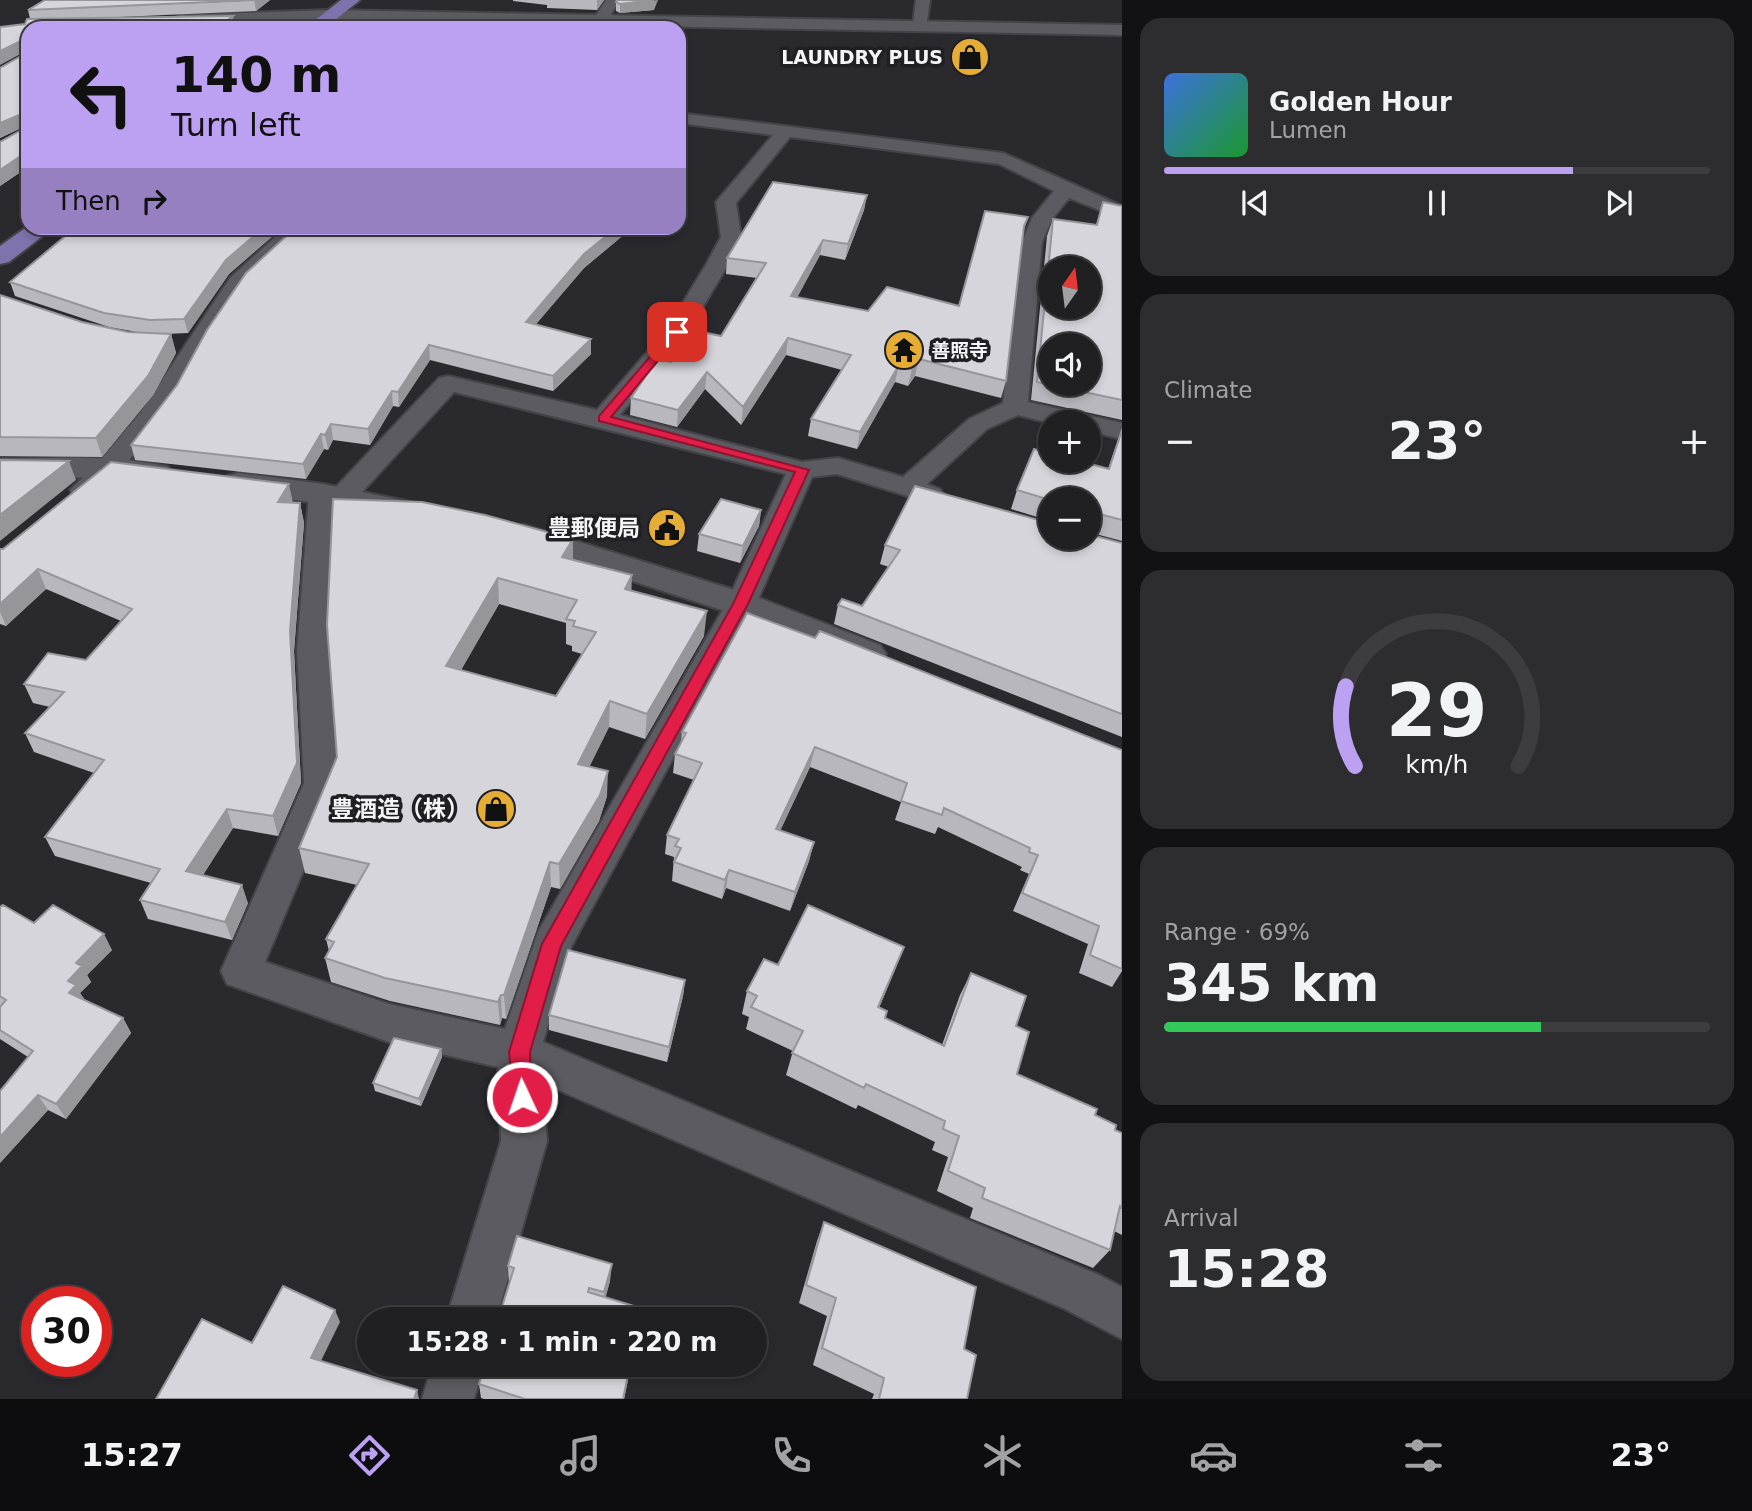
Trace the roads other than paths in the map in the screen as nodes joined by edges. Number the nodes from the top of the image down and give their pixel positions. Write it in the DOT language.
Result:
graph roads {
  1 [pos="352,0"];
  2 [pos="923,0"];
  3 [pos="330,15"];
  4 [pos="610,15"];
  5 [pos="213,21"];
  6 [pos="323,21"];
  7 [pos="921,25"];
  8 [pos="1122,30"];
  9 [pos="686,119"];
  10 [pos="787,130"];
  11 [pos="1065,190"];
  12 [pos="1122,213"];
  13 [pos="31,235"];
  14 [pos="289,235"];
  15 [pos="0,257"];
  16 [pos="165,344"];
  17 [pos="197,344"];
  18 [pos="1015,407"];
  19 [pos="1038,412"];
  20 [pos="603,419"];
  21 [pos="1101,426"];
  22 [pos="1122,431"];
  23 [pos="0,467"];
  24 [pos="111,468"];
  25 [pos="802,470"];
  26 [pos="908,487"];
  27 [pos="333,495"];
  28 [pos="956,504"];
  29 [pos="61,510"];
  30 [pos="438,517"];
  31 [pos="492,528"];
  32 [pos="741,604"];
  33 [pos="893,665"];
  34 [pos="519,1052"];
  35 [pos="475,1307"];
  36 [pos="1122,1314"];
  37 [pos="454,1377"];
  38 [pos="448,1399"];
  1 -- 3 [label="main road"];
  2 -- 7 [label="street"];
  3 -- 4 [label="main road"];
  3 -- 5 [label="main road"];
  3 -- 6 [label="main road"];
  4 -- 7 [label="main road"];
  7 -- 8 [label="main road"];
  9 -- 10 [label="street"];
  10 -- 11 [label="street"];
  10 -- 20 [label="street"];
  11 -- 12 [label="street"];
  11 -- 18 [label="street"];
  13 -- 15 [label="main road"];
  14 -- 17 [label="street"];
  16 -- 17 [label="street"];
  17 -- 24 [label="street"];
  18 -- 19 [label="street"];
  18 -- 26 [label="street"];
  20 -- 25 [label="street"];
  20 -- 27 [label="street"];
  21 -- 22 [label="street"];
  23 -- 24 [label="main road"];
  24 -- 27 [label="main road"];
  24 -- 29 [label="street"];
  25 -- 26 [label="street"];
  25 -- 32 [label="street"];
  26 -- 28 [label="street"];
  27 -- 30 [label="main road"];
  27 -- 34 [label="street"];
  31 -- 32 [label="main road"];
  32 -- 33 [label="main road"];
  32 -- 34 [label="street"];
  34 -- 35 [label="street"];
  34 -- 36 [label="street"];
  37 -- 38 [label="street"];
}
